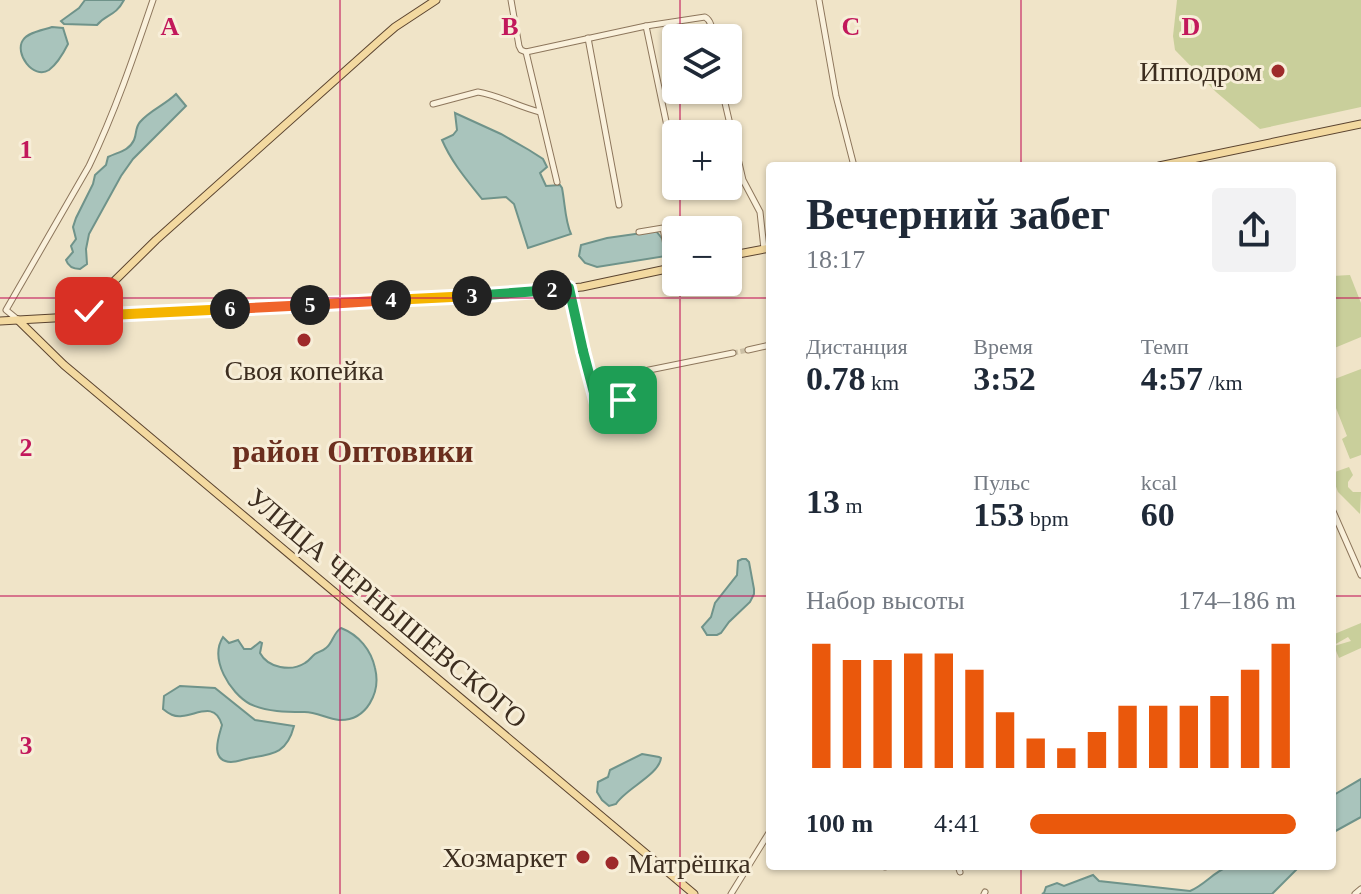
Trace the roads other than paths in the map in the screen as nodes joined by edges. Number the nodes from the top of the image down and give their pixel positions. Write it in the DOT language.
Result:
graph roads {
  1 [pos="153,0"];
  2 [pos="436,0"];
  3 [pos="511,0"];
  4 [pos="819,0"];
  5 [pos="711,24"];
  6 [pos="646,26"];
  7 [pos="588,38"];
  8 [pos="526,52"];
  9 [pos="433,104"];
  10 [pos="725,104"];
  11 [pos="540,112"];
  12 [pos="666,120"];
  13 [pos="1361,124"];
  14 [pos="853,162"];
  15 [pos="1189,162"];
  16 [pos="557,182"];
  17 [pos="619,205"];
  18 [pos="662,228"];
  19 [pos="639,232"];
  20 [pos="766,243"];
  21 [pos="766,248"];
  22 [pos="742,253"];
  23 [pos="662,270"];
  24 [pos="569,288"];
  25 [pos="90,316"];
  26 [pos="18,320"];
  27 [pos="0,321"];
  28 [pos="766,346"];
  29 [pos="748,350"];
  30 [pos="733,353"];
  31 [pos="590,382"];
  32 [pos="623,400"];
  33 [pos="1336,518"];
  34 [pos="1361,575"];
  35 [pos="766,837"];
  36 [pos="1361,889"];
  37 [pos="694,894"];
  38 [pos="731,894"];
  39 [pos="1355,894"];
  1 -- 26 [label="street"];
  2 -- 25 [label="main road"];
  3 -- 8 [label="street"];
  4 -- 14 [label="street"];
  5 -- 6 [label="street"];
  6 -- 7 [label="street"];
  6 -- 12 [label="street"];
  7 -- 8 [label="street"];
  7 -- 17 [label="street"];
  8 -- 11 [label="street"];
  9 -- 11 [label="street"];
  10 -- 20 [label="street"];
  11 -- 16 [label="street"];
  13 -- 15 [label="main road"];
  18 -- 19 [label="street"];
  21 -- 22 [label="main road"];
  23 -- 24 [label="main road"];
  24 -- 25 [label="main road"];
  24 -- 31 [label="street"];
  25 -- 26 [label="main road"];
  26 -- 27 [label="main road"];
  26 -- 37 [label="main road, УЛИЦА ЧЕРНЫШЕВСКОГО"];
  28 -- 29 [label="street"];
  30 -- 31 [label="street"];
  31 -- 32 [label="street"];
  33 -- 34 [label="street"];
  35 -- 38 [label="street"];
  36 -- 39 [label="street"];
}
